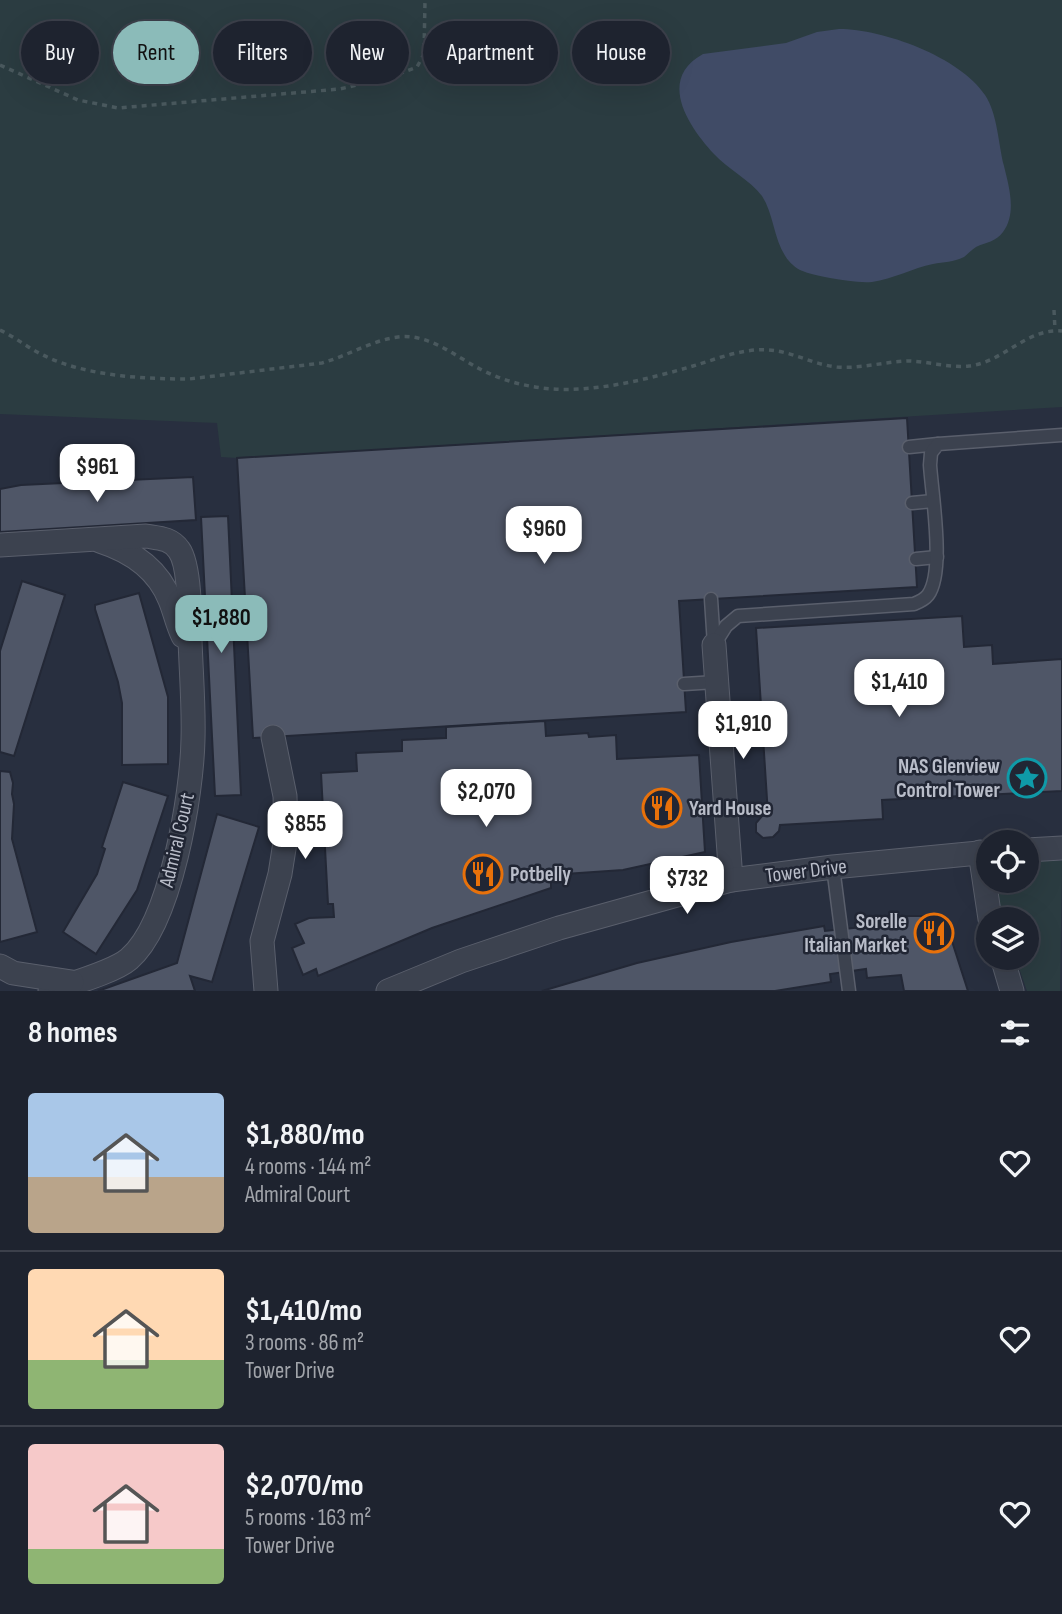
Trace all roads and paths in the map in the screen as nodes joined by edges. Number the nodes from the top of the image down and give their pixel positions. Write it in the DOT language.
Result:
graph roads {
  1 [pos="425,0"];
  2 [pos="0,65"];
  3 [pos="1054,310"];
  4 [pos="0,330"];
  5 [pos="1055,330"];
  6 [pos="1062,331"];
  7 [pos="1062,435"];
  8 [pos="938,444"];
  9 [pos="909,447"];
  10 [pos="933,501"];
  11 [pos="912,503"];
  12 [pos="92,539"];
  13 [pos="0,545"];
  14 [pos="937,557"];
  15 [pos="916,559"];
  16 [pos="711,600"];
  17 [pos="714,645"];
  18 [pos="191,652"];
  19 [pos="716,682"];
  20 [pos="684,684"];
  21 [pos="273,737"];
  22 [pos="1062,848"];
  23 [pos="1039,849"];
  24 [pos="976,853"];
  25 [pos="833,867"];
  26 [pos="731,880"];
  27 [pos="0,966"];
  28 [pos="1006,970"];
  29 [pos="75,982"];
  30 [pos="50,991"];
  31 [pos="266,991"];
  32 [pos="389,991"];
  33 [pos="849,991"];
  34 [pos="1012,991"];
  1 -- 2 [label="path"];
  3 -- 5 [label="path"];
  4 -- 5 [label="path"];
  5 -- 6 [label="path"];
  7 -- 8 [label="lane"];
  8 -- 9 [label="lane"];
  8 -- 10 [label="lane"];
  10 -- 11 [label="lane"];
  10 -- 14 [label="lane"];
  12 -- 13 [label="street, Admiral Court"];
  12 -- 18 [label="street, Admiral Court"];
  12 -- 18 [label="street, Admiral Court"];
  14 -- 15 [label="lane"];
  14 -- 17 [label="lane"];
  16 -- 17 [label="lane"];
  17 -- 19 [label="street"];
  18 -- 29 [label="street, Admiral Court"];
  19 -- 20 [label="lane"];
  19 -- 26 [label="street"];
  21 -- 31 [label="street"];
  22 -- 23 [label="street"];
  24 -- 25 [label="street, Tower Drive"];
  25 -- 26 [label="street, Tower Drive"];
  25 -- 33 [label="lane"];
  26 -- 32 [label="street, Tower Drive"];
  27 -- 29 [label="street, Admiral Court"];
  28 -- 34 [label="street"];
  29 -- 30 [label="street, Admiral Court"];
}
